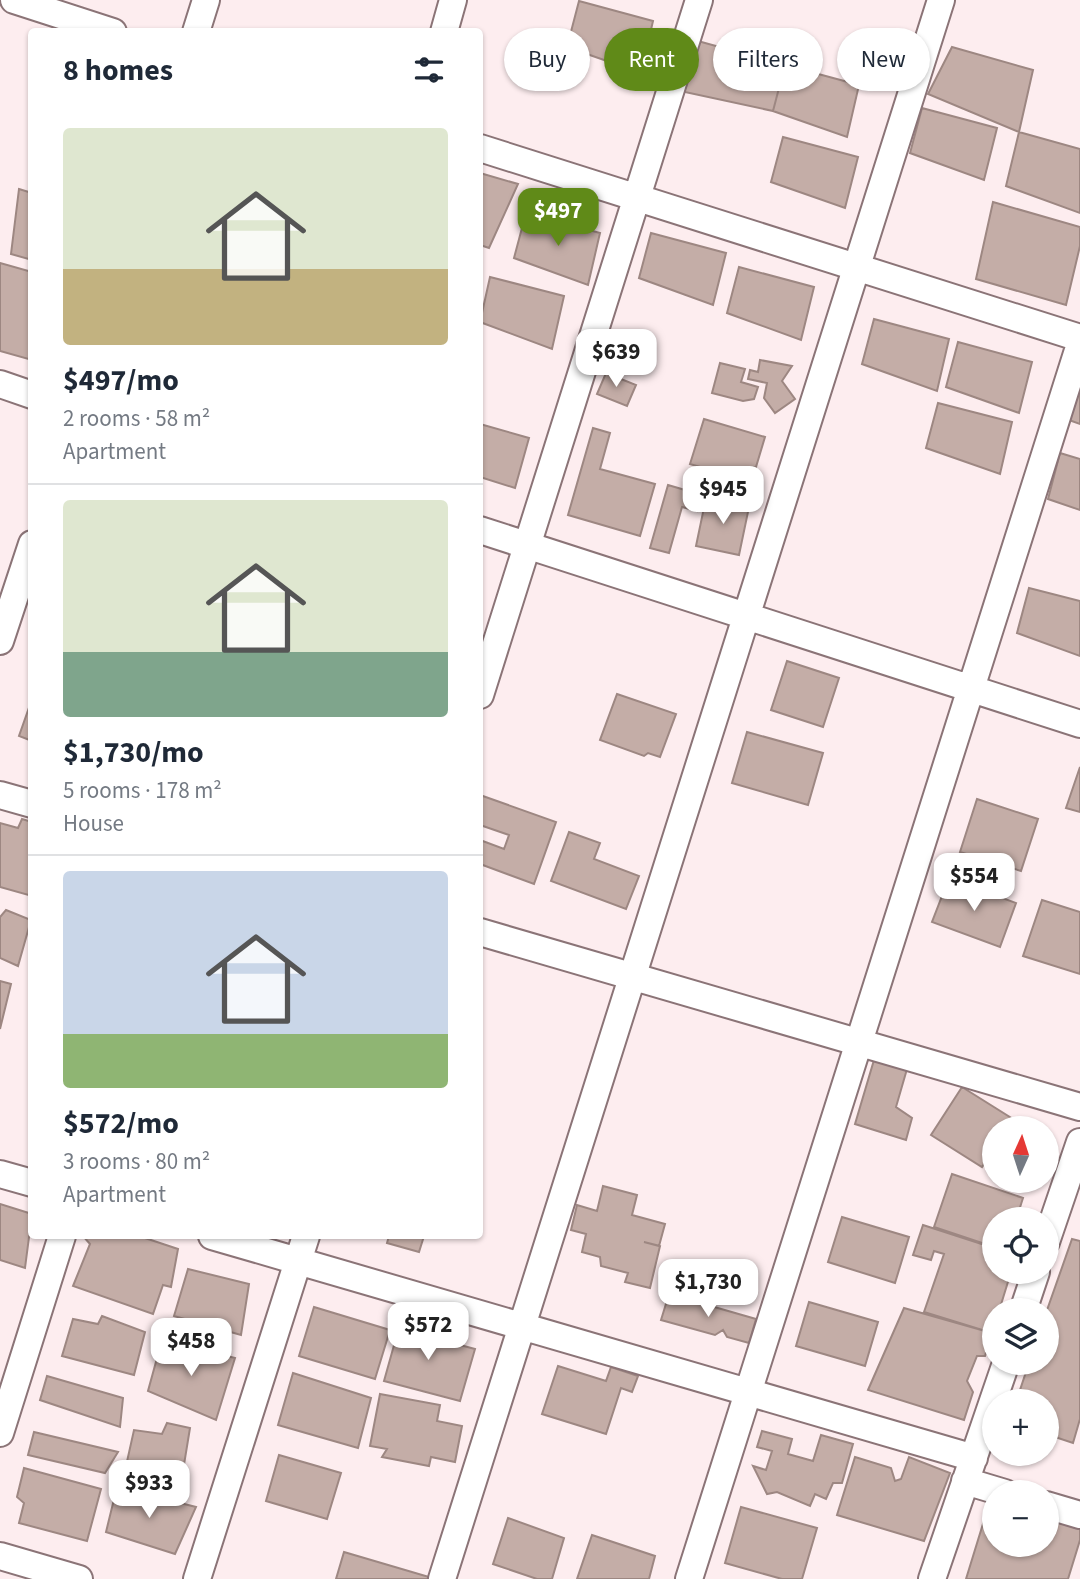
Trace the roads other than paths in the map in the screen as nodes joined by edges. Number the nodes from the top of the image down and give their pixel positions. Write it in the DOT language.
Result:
graph roads {
  1 [pos="14,0"];
  2 [pos="206,0"];
  3 [pos="453,0"];
  4 [pos="699,0"];
  5 [pos="941,0"];
  6 [pos="101,28"];
  7 [pos="197,28"];
  8 [pos="444,28"];
  9 [pos="483,149"];
  10 [pos="636,197"];
  11 [pos="856,267"];
  12 [pos="1080,338"];
  13 [pos="1080,344"];
  14 [pos="0,384"];
  15 [pos="28,394"];
  16 [pos="483,531"];
  17 [pos="528,544"];
  18 [pos="28,556"];
  19 [pos="746,616"];
  20 [pos="0,641"];
  21 [pos="483,686"];
  22 [pos="971,689"];
  23 [pos="1080,724"];
  24 [pos="0,795"];
  25 [pos="28,803"];
  26 [pos="483,933"];
  27 [pos="632,976"];
  28 [pos="860,1041"];
  29 [pos="1080,1107"];
  30 [pos="1080,1142"];
  31 [pos="0,1174"];
  32 [pos="28,1182"];
  33 [pos="1058,1207"];
  34 [pos="61,1239"];
  35 [pos="222,1239"];
  36 [pos="305,1239"];
  37 [pos="298,1261"];
  38 [pos="522,1326"];
  39 [pos="1002,1375"];
  40 [pos="748,1392"];
  41 [pos="0,1433"];
  42 [pos="969,1469"];
  43 [pos="986,1480"];
  44 [pos="1059,1509"];
  45 [pos="1080,1515"];
  46 [pos="0,1556"];
  47 [pos="79,1579"];
  48 [pos="197,1579"];
  49 [pos="442,1579"];
  50 [pos="690,1579"];
  51 [pos="932,1579"];
  1 -- 6 [label="street"];
  2 -- 7 [label="street"];
  3 -- 8 [label="street"];
  4 -- 10 [label="street"];
  5 -- 11 [label="street"];
  9 -- 10 [label="street"];
  10 -- 11 [label="street"];
  10 -- 17 [label="street"];
  11 -- 12 [label="street"];
  11 -- 19 [label="street"];
  13 -- 22 [label="street"];
  14 -- 15 [label="street"];
  16 -- 17 [label="street"];
  17 -- 19 [label="street"];
  17 -- 21 [label="street"];
  18 -- 20 [label="street"];
  19 -- 22 [label="street"];
  19 -- 27 [label="street"];
  22 -- 23 [label="street"];
  22 -- 28 [label="street"];
  24 -- 25 [label="street"];
  26 -- 27 [label="street"];
  27 -- 28 [label="street"];
  27 -- 38 [label="street"];
  28 -- 29 [label="street"];
  28 -- 40 [label="street"];
  30 -- 33 [label="street"];
  31 -- 32 [label="street"];
  34 -- 41 [label="street"];
  35 -- 37 [label="street"];
  36 -- 37 [label="street"];
  37 -- 38 [label="street"];
  37 -- 48 [label="street"];
  38 -- 40 [label="street"];
  38 -- 49 [label="street"];
  39 -- 42 [label="street"];
  40 -- 42 [label="street"];
  40 -- 50 [label="street"];
  42 -- 43 [label="street"];
  42 -- 51 [label="street"];
  44 -- 45 [label="street"];
  46 -- 47 [label="street"];
}
